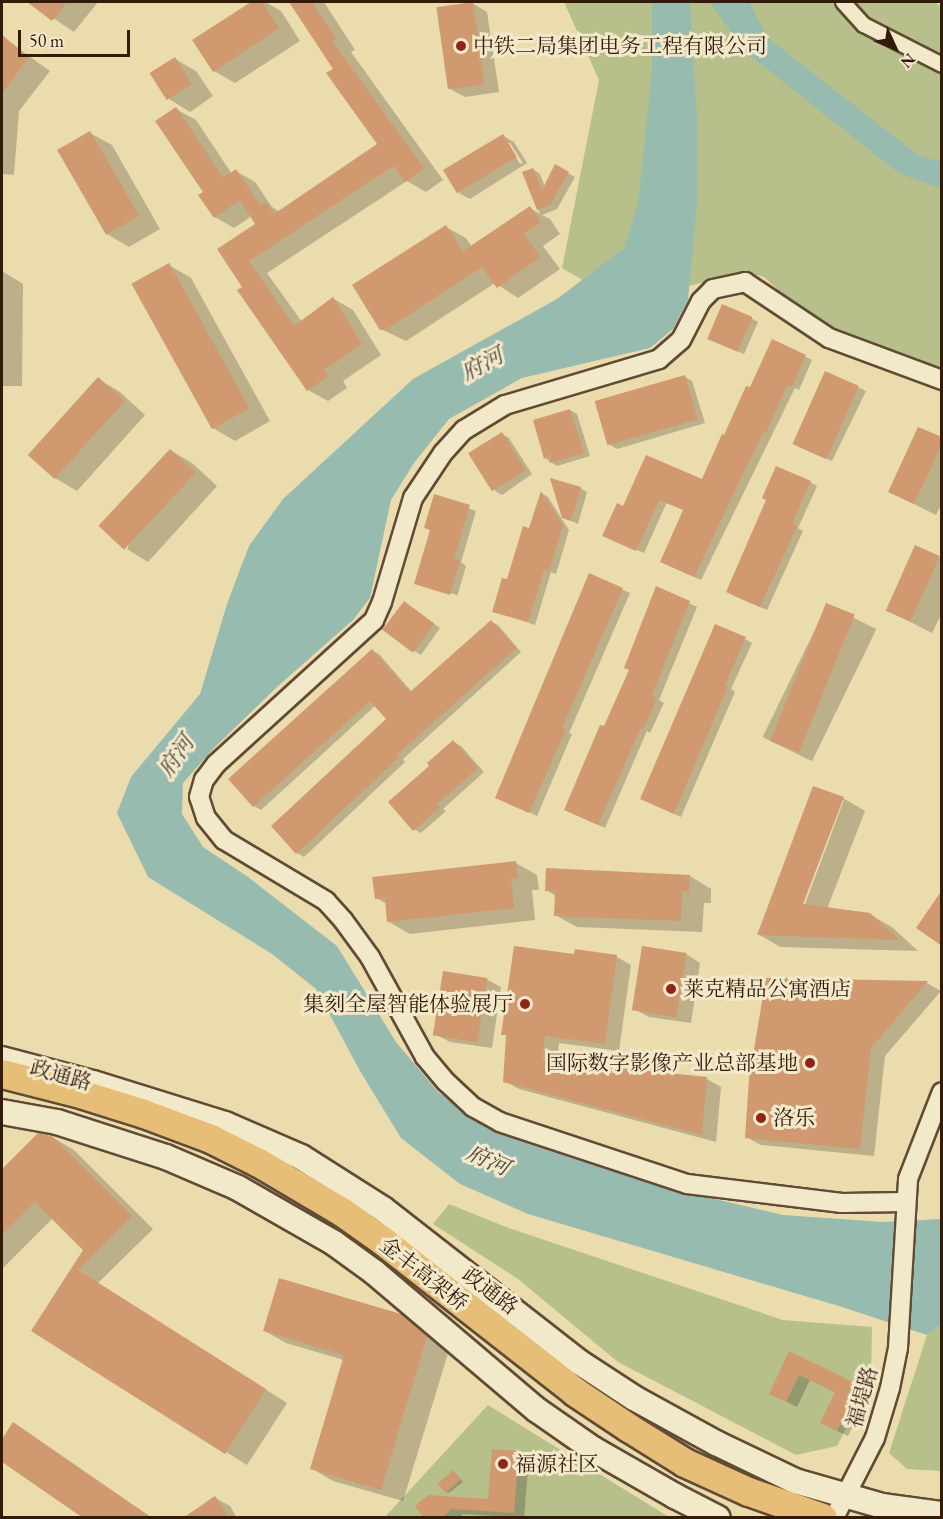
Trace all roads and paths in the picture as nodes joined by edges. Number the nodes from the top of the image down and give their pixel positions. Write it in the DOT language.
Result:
graph roads {
  1 [pos="843,2"];
  2 [pos="942,65"];
  3 [pos="942,380"];
  4 [pos="2,1059"];
  5 [pos="2,1074"];
  6 [pos="2,1089"];
  7 [pos="942,1092"];
  8 [pos="2,1112"];
  9 [pos="905,1210"];
  10 [pos="845,1495"];
  11 [pos="942,1514"];
  12 [pos="718,1518"];
  13 [pos="770,1518"];
  14 [pos="823,1518"];
  15 [pos="834,1518"];
  1 -- 2 [label="street"];
  3 -- 9 [label="street"];
  4 -- 10 [label="main road, 政通路"];
  5 -- 14 [label="highway, 金丰高架桥"];
  6 -- 13 [label="highway, 金丰高架桥"];
  7 -- 9 [label="street"];
  8 -- 12 [label="main road"];
  9 -- 10 [label="street, 福堤路"];
  10 -- 11 [label="main road, 政通路"];
  10 -- 15 [label="street, 福堤路"];
}
